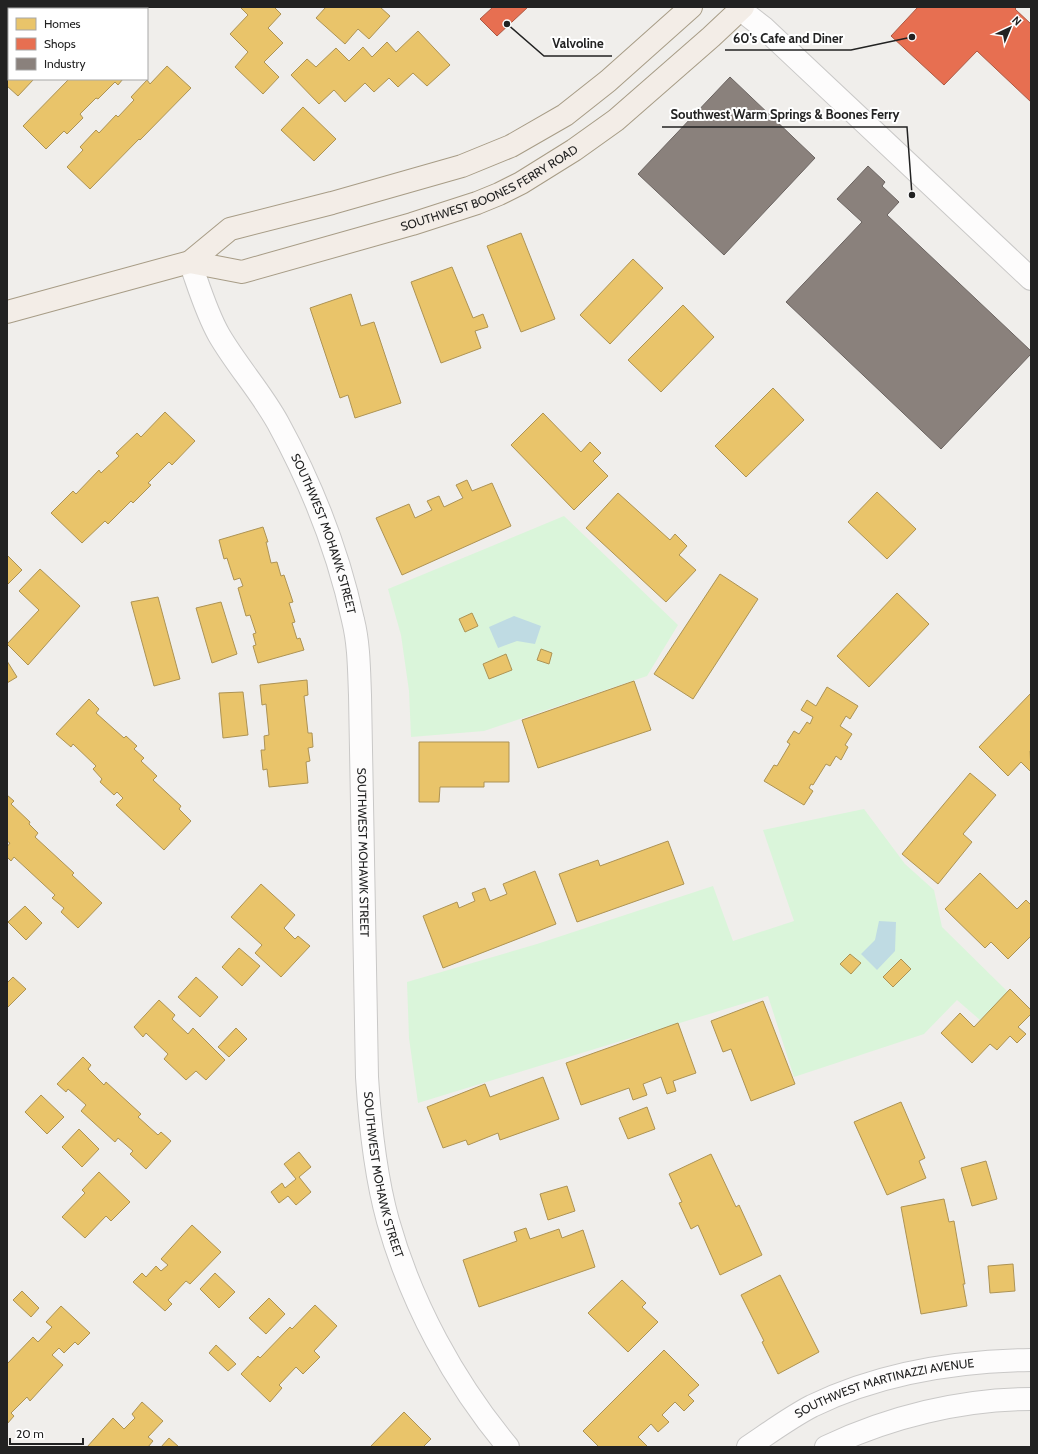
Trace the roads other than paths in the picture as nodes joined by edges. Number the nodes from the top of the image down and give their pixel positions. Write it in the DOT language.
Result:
graph roads {
  1 [pos="691,7"];
  2 [pos="740,8"];
  3 [pos="190,262"];
  4 [pos="1031,279"];
  5 [pos="7,312"];
  6 [pos="1031,1360"];
  7 [pos="1031,1399"];
  8 [pos="508,1447"];
  9 [pos="748,1447"];
  10 [pos="826,1447"];
  1 -- 3 [label="main road, SOUTHWEST BOONES FERRY ROAD"];
  2 -- 3 [label="main road, SOUTHWEST BOONES FERRY ROAD"];
  2 -- 4 [label="street"];
  3 -- 5 [label="main road, SOUTHWEST BOONES FERRY ROAD"];
  3 -- 8 [label="street, SOUTHWEST MOHAWK STREET"];
  6 -- 9 [label="street, SOUTHWEST MARTINAZZI AVENUE"];
  7 -- 10 [label="street"];
}
